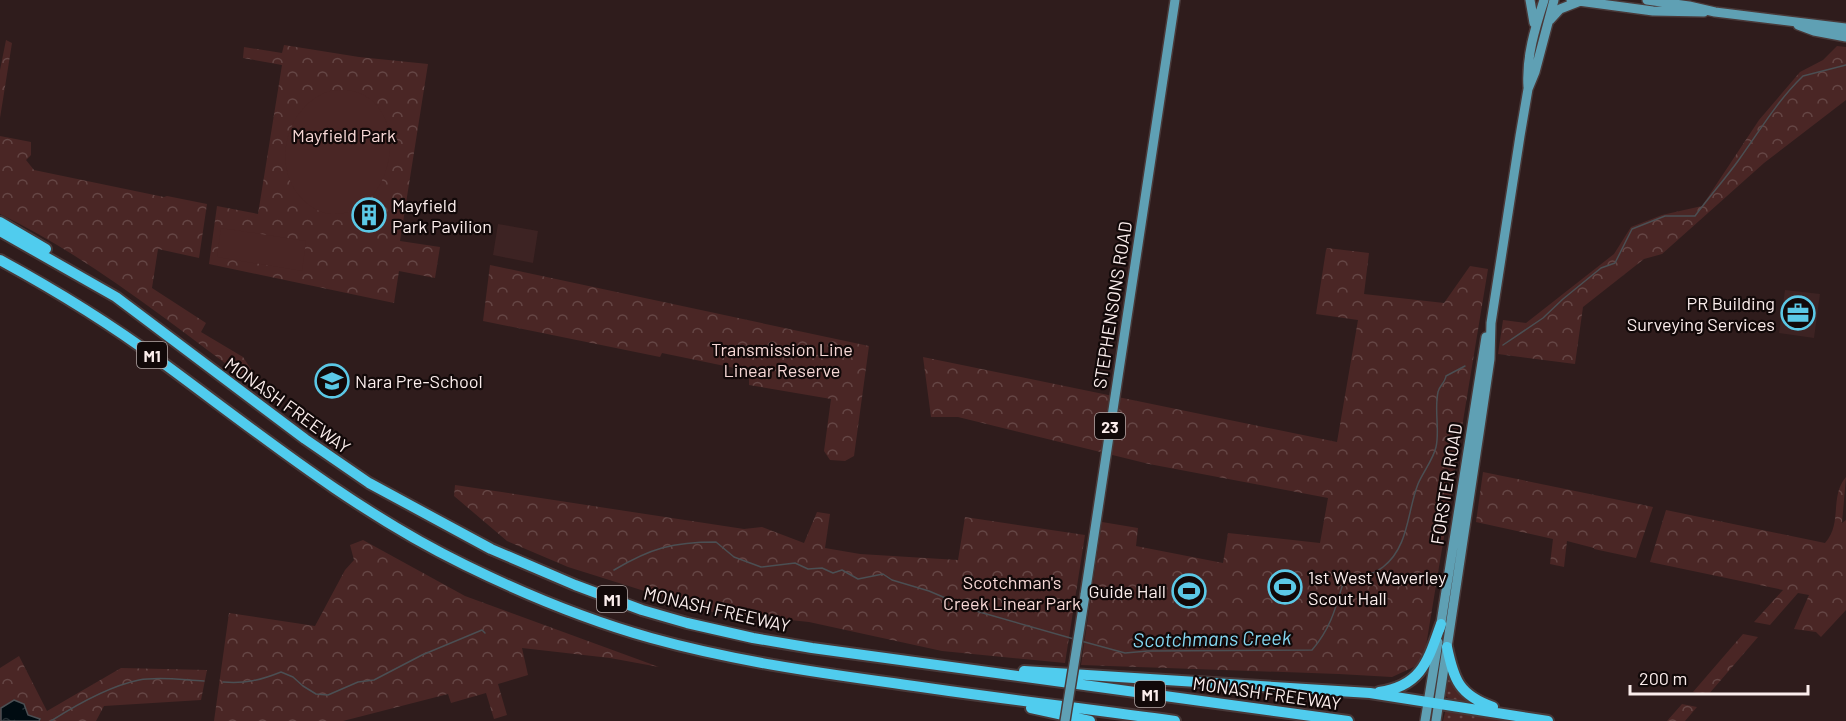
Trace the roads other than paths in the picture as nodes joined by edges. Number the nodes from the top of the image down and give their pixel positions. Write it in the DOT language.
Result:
graph roads {
  1 [pos="1175,0"];
  2 [pos="1530,0"];
  3 [pos="1544,0"];
  4 [pos="1554,0"];
  5 [pos="1571,0"];
  6 [pos="1647,0"];
  7 [pos="1582,2"];
  8 [pos="1613,3"];
  9 [pos="1715,12"];
  10 [pos="1790,22"];
  11 [pos="1547,24"];
  12 [pos="1846,28"];
  13 [pos="1534,31"];
  14 [pos="1846,37"];
  15 [pos="1528,89"];
  16 [pos="0,222"];
  17 [pos="0,231"];
  18 [pos="0,262"];
  19 [pos="116,297"];
  20 [pos="1476,426"];
  21 [pos="1441,624"];
  22 [pos="1447,647"];
  23 [pos="952,668"];
  24 [pos="957,692"];
  25 [pos="1370,693"];
  26 [pos="1428,701"];
  27 [pos="1439,703"];
  28 [pos="1513,714"];
  29 [pos="1065,721"];
  30 [pos="1090,721"];
  31 [pos="1175,721"];
  32 [pos="1348,721"];
  33 [pos="1425,721"];
  34 [pos="1436,721"];
  35 [pos="1548,721"];
  1 -- 29 [label="main road, STEPHENSONS ROAD / 23, bridge"];
  2 -- 13 [label="main road"];
  3 -- 13 [label="main road, FORSTER ROAD"];
  4 -- 11 [label="main road, FORSTER ROAD"];
  5 -- 7 [label="main road"];
  6 -- 9 [label="main road"];
  7 -- 8 [label="main road"];
  7 -- 11 [label="main road"];
  8 -- 9 [label="main road"];
  9 -- 10 [label="main road"];
  10 -- 12 [label="main road"];
  10 -- 14 [label="main road"];
  11 -- 15 [label="main road, FORSTER ROAD"];
  13 -- 15 [label="main road, FORSTER ROAD"];
  15 -- 20 [label="main road, FORSTER ROAD"];
  16 -- 19 [label="highway"];
  17 -- 19 [label="highway, MONASH FREEWAY / M1"];
  18 -- 24 [label="highway, M1"];
  19 -- 23 [label="highway, MONASH FREEWAY / M1"];
  20 -- 21 [label="main road, FORSTER ROAD"];
  20 -- 22 [label="main road, FORSTER ROAD"];
  21 -- 25 [label="highway"];
  21 -- 26 [label="main road, FORSTER ROAD"];
  22 -- 27 [label="main road, FORSTER ROAD"];
  22 -- 28 [label="highway"];
  23 -- 25 [label="highway"];
  23 -- 32 [label="highway, MONASH FREEWAY / M1"];
  24 -- 30 [label="highway"];
  24 -- 31 [label="highway, M1"];
  25 -- 26 [label="highway"];
  26 -- 27 [label="highway"];
  26 -- 33 [label="main road, FORSTER ROAD"];
  27 -- 28 [label="highway"];
  27 -- 34 [label="main road, FORSTER ROAD"];
  28 -- 35 [label="highway"];
}
